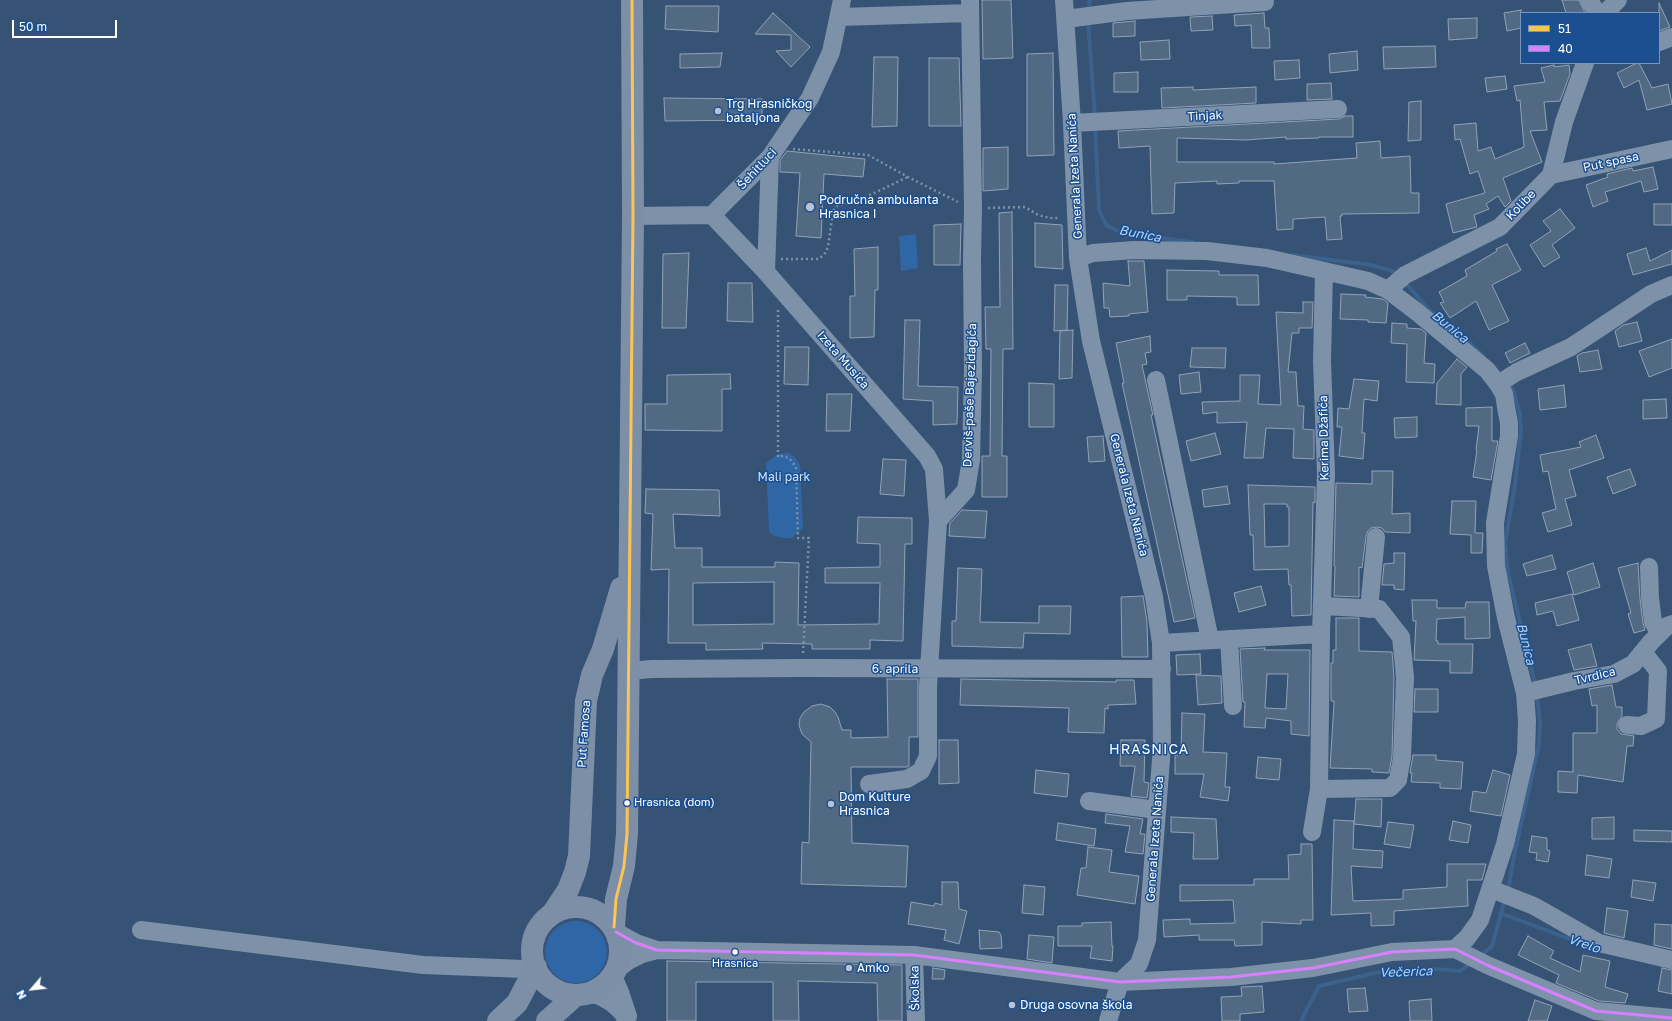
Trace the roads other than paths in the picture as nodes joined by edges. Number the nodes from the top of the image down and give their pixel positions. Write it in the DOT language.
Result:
graph roads {
  1 [pos="632,0"];
  2 [pos="1064,0"];
  3 [pos="1589,0"];
  4 [pos="1618,0"];
  5 [pos="1265,2"];
  6 [pos="970,7"];
  7 [pos="841,8"];
  8 [pos="1596,12"];
  9 [pos="1606,12"];
  10 [pos="1080,18"];
  11 [pos="1672,37"];
  12 [pos="1660,42"];
  13 [pos="1595,64"];
  14 [pos="1584,66"];
  15 [pos="1338,109"];
  16 [pos="1086,122"];
  17 [pos="1672,149"];
  18 [pos="773,152"];
  19 [pos="1551,175"];
  20 [pos="712,215"];
  21 [pos="633,216"];
  22 [pos="1078,258"];
  23 [pos="767,265"];
  24 [pos="1324,271"];
  25 [pos="1397,282"];
  26 [pos="1672,286"];
  27 [pos="1156,380"];
  28 [pos="1504,380"];
  29 [pos="938,521"];
  30 [pos="1376,537"];
  31 [pos="630,554"];
  32 [pos="1649,567"];
  33 [pos="1323,606"];
  34 [pos="1369,608"];
  35 [pos="1666,628"];
  36 [pos="1321,634"];
  37 [pos="1229,639"];
  38 [pos="1210,640"];
  39 [pos="1161,643"];
  40 [pos="1643,652"];
  41 [pos="929,669"];
  42 [pos="1162,669"];
  43 [pos="628,671"];
  44 [pos="1533,692"];
  45 [pos="1233,706"];
  46 [pos="1627,725"];
  47 [pos="869,784"];
  48 [pos="1319,789"];
  49 [pos="1089,801"];
  50 [pos="1157,810"];
  51 [pos="1312,832"];
  52 [pos="1505,895"];
  53 [pos="552,914"];
  54 [pos="615,929"];
  55 [pos="141,930"];
  56 [pos="657,950"];
  57 [pos="1461,952"];
  58 [pos="914,956"];
  59 [pos="1672,960"];
  60 [pos="535,966"];
  61 [pos="614,973"];
  62 [pos="1120,982"];
  63 [pos="581,994"];
  64 [pos="1596,1016"];
  65 [pos="555,1018"];
  66 [pos="1672,1018"];
  67 [pos="498,1021"];
  68 [pos="628,1021"];
  69 [pos="916,1021"];
  70 [pos="1108,1021"];
  1 -- 21 [label="main road, Put Famosa"];
  2 -- 10 [label="street, Generala Izeta Nanića"];
  3 -- 8 [label="street"];
  4 -- 9 [label="street"];
  5 -- 10 [label="street"];
  6 -- 7 [label="street"];
  6 -- 29 [label="street, Derviš-paše Bajezidagića"];
  7 -- 18 [label="street, Šehitluci"];
  10 -- 16 [label="street, Generala Izeta Nanića"];
  11 -- 12 [label="street"];
  13 -- 14 [label="street"];
  14 -- 19 [label="street"];
  15 -- 16 [label="street, Tinjak"];
  16 -- 22 [label="street, Generala Izeta Nanića"];
  17 -- 19 [label="street, Put spasa"];
  18 -- 20 [label="street, Šehitluci"];
  18 -- 23 [label="street"];
  19 -- 25 [label="street, Kolibe"];
  20 -- 21 [label="street"];
  20 -- 23 [label="street, Izeta Musića"];
  21 -- 31 [label="main road, Put Famosa"];
  22 -- 24 [label="street"];
  22 -- 39 [label="street, Generala Izeta Nanića"];
  23 -- 29 [label="street, Izeta Musića"];
  24 -- 25 [label="street"];
  24 -- 33 [label="street, Kerima Džafića"];
  25 -- 28 [label="street"];
  26 -- 28 [label="street"];
  27 -- 38 [label="street"];
  28 -- 44 [label="street"];
  29 -- 41 [label="street"];
  30 -- 34 [label="street"];
  31 -- 43 [label="main road, Put Famosa"];
  31 -- 53 [label="main road, Put Famosa"];
  32 -- 35 [label="street"];
  33 -- 34 [label="street"];
  33 -- 36 [label="street, Kerima Džafića"];
  34 -- 48 [label="street"];
  35 -- 40 [label="street, Tvrdica"];
  36 -- 37 [label="street"];
  36 -- 48 [label="street, Kerima Džafića"];
  37 -- 38 [label="street"];
  37 -- 45 [label="street"];
  38 -- 39 [label="street"];
  39 -- 42 [label="street, Generala Izeta Nanića"];
  40 -- 44 [label="street, Tvrdica"];
  40 -- 46 [label="street"];
  41 -- 42 [label="street, 6. aprila"];
  41 -- 43 [label="street, 6. aprila"];
  41 -- 47 [label="street"];
  42 -- 50 [label="street, Generala Izeta Nanića"];
  43 -- 54 [label="main road, Put Famosa"];
  44 -- 52 [label="street"];
  48 -- 51 [label="street, Kerima Džafića"];
  49 -- 50 [label="street"];
  50 -- 62 [label="street, Generala Izeta Nanića"];
  52 -- 57 [label="street"];
  52 -- 59 [label="street"];
  53 -- 54 [label="main road"];
  53 -- 60 [label="main road"];
  54 -- 56 [label="street"];
  54 -- 61 [label="main road"];
  55 -- 60 [label="street"];
  56 -- 58 [label="street"];
  56 -- 61 [label="street"];
  57 -- 62 [label="street"];
  57 -- 64 [label="street"];
  58 -- 62 [label="street"];
  58 -- 69 [label="street, Školska"];
  60 -- 63 [label="main road"];
  60 -- 67 [label="main road"];
  61 -- 63 [label="main road"];
  61 -- 68 [label="street"];
  62 -- 70 [label="street"];
  63 -- 65 [label="main road"];
  63 -- 68 [label="street"];
  64 -- 66 [label="street"];
}
